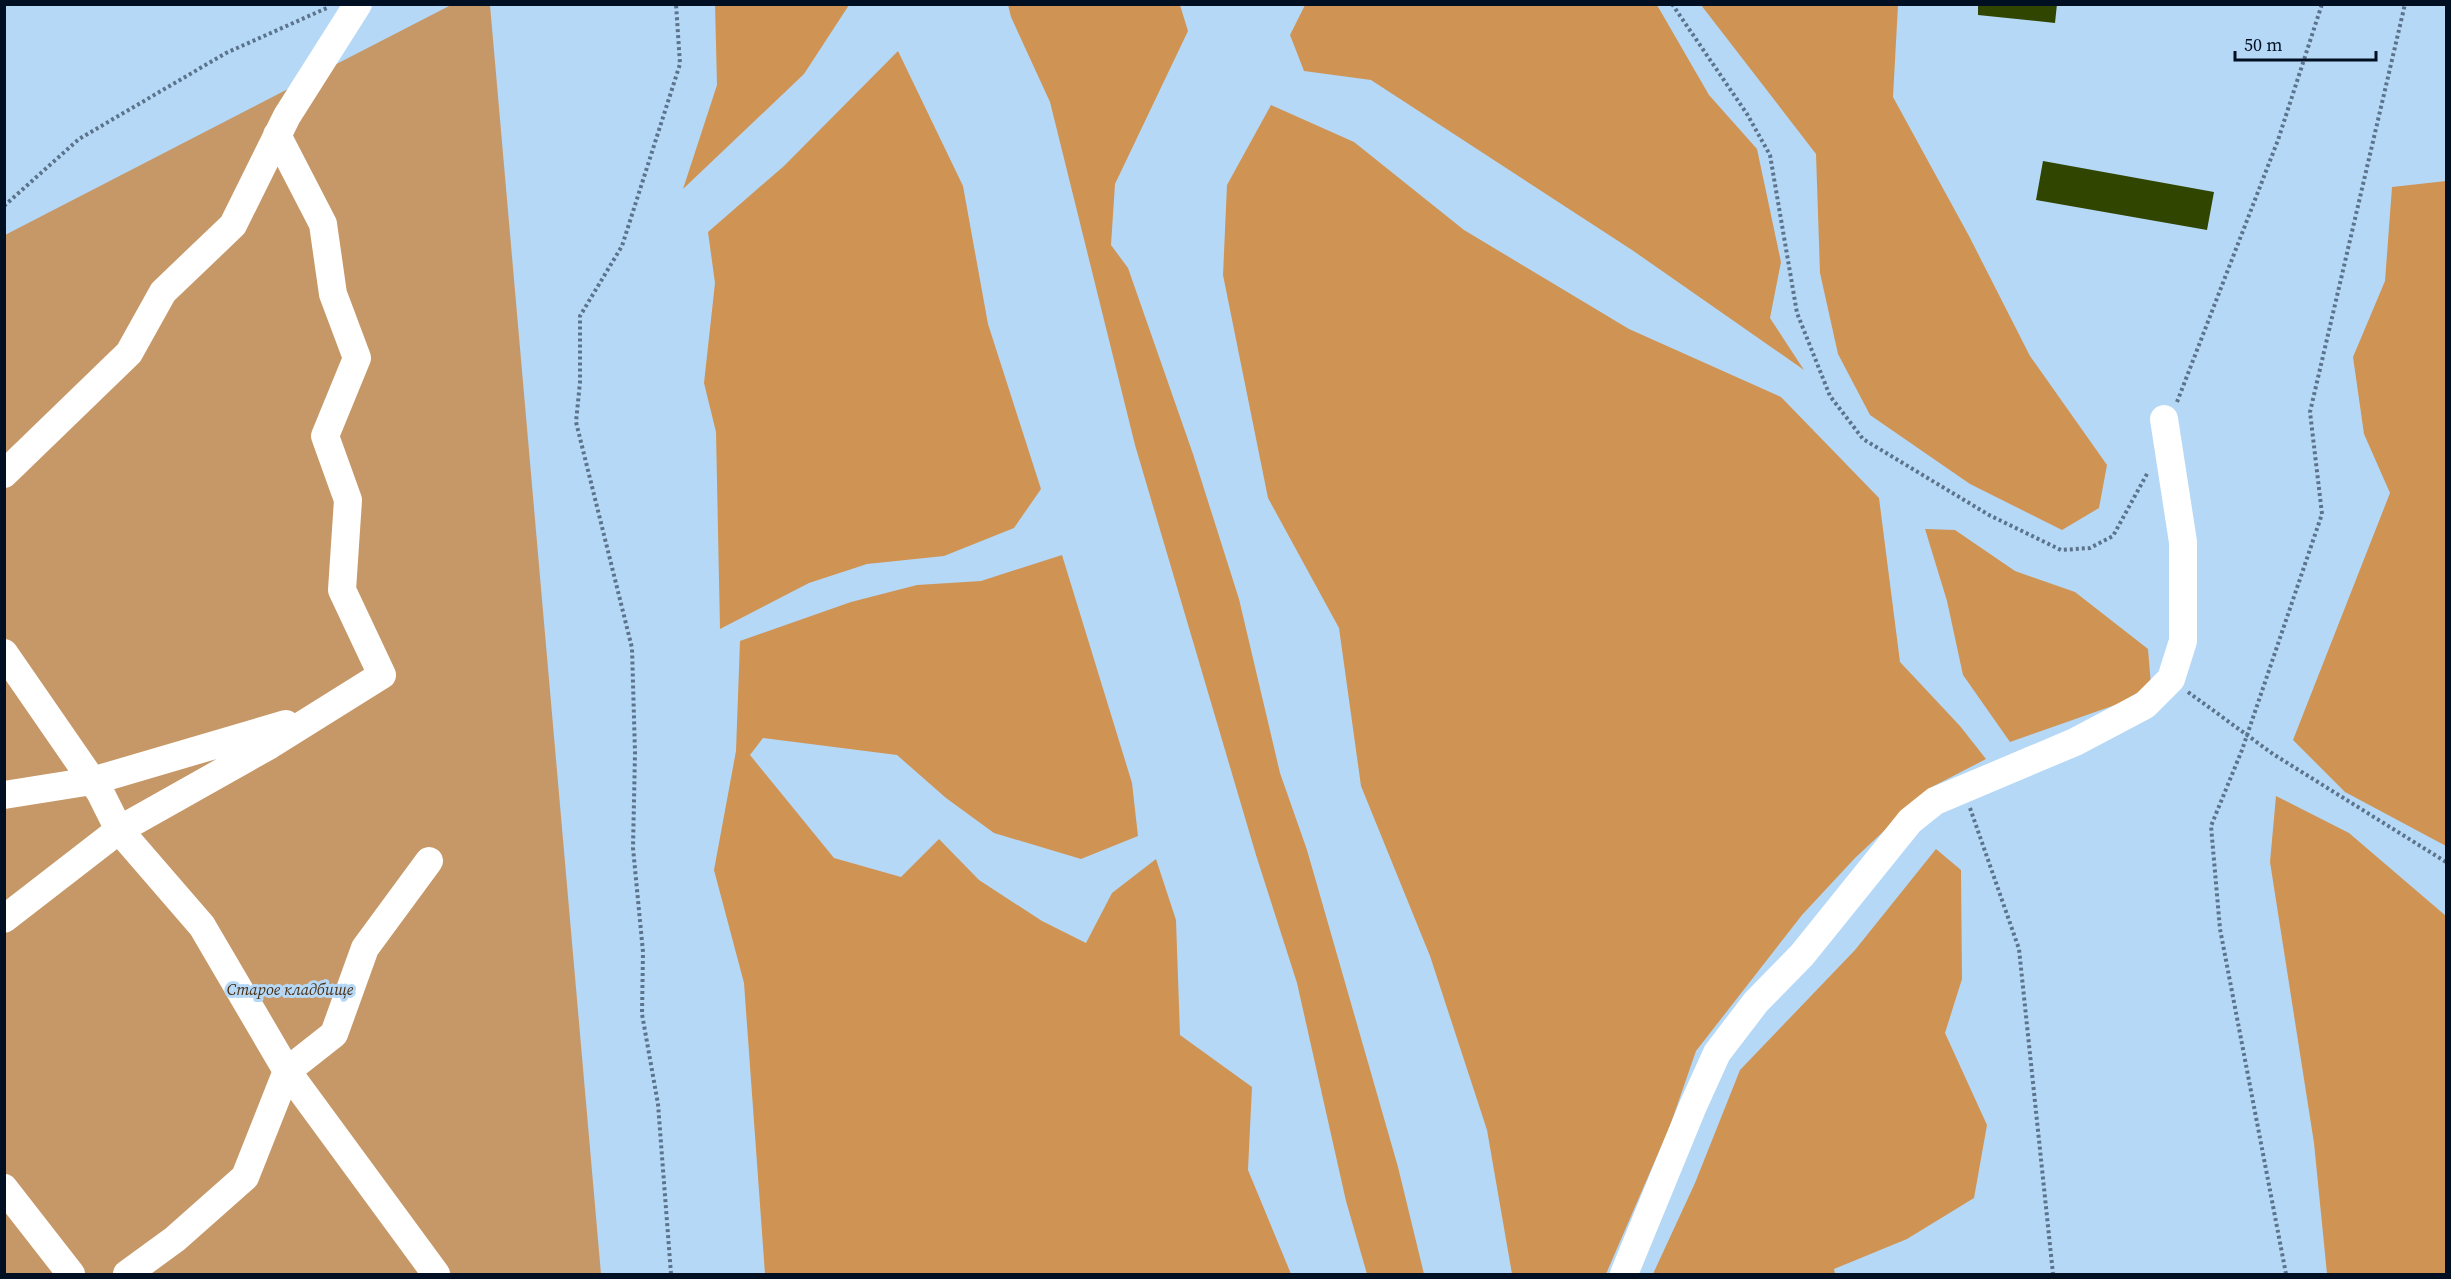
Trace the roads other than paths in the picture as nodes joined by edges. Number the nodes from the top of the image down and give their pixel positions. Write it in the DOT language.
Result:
graph roads {
  1 [pos="358,4"];
  2 [pos="277,135"];
  3 [pos="2164,419"];
  4 [pos="4,474"];
  5 [pos="4,653"];
  6 [pos="312,717"];
  7 [pos="92,781"];
  8 [pos="4,795"];
  9 [pos="119,830"];
  10 [pos="429,861"];
  11 [pos="4,919"];
  12 [pos="288,1071"];
  13 [pos="4,1188"];
  14 [pos="71,1275"];
  15 [pos="127,1275"];
  16 [pos="436,1275"];
  17 [pos="1624,1275"];
  1 -- 2 [label="lane"];
  2 -- 4 [label="lane"];
  2 -- 6 [label="lane"];
  3 -- 17 [label="lane"];
  5 -- 7 [label="lane"];
  6 -- 7 [label="lane"];
  6 -- 9 [label="lane"];
  7 -- 8 [label="lane"];
  7 -- 9 [label="lane"];
  9 -- 11 [label="lane"];
  9 -- 12 [label="lane"];
  10 -- 12 [label="lane"];
  12 -- 15 [label="lane"];
  12 -- 16 [label="lane"];
  13 -- 14 [label="lane"];
}
